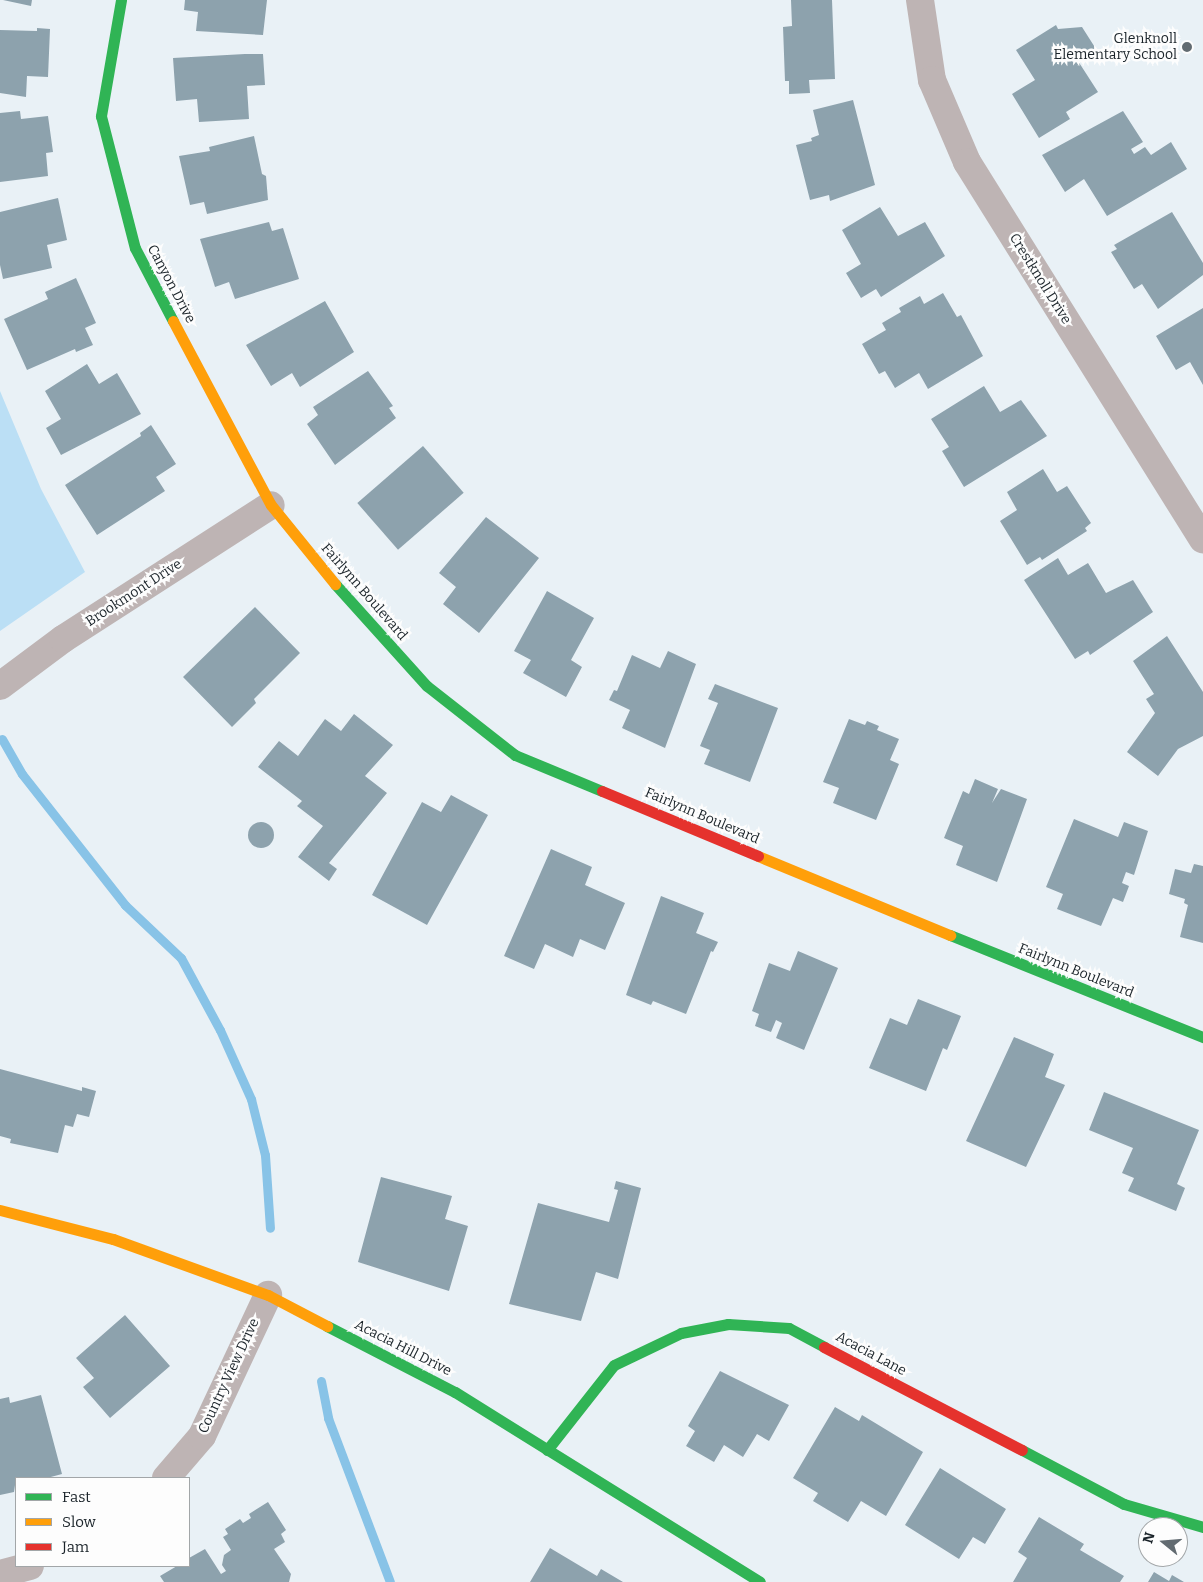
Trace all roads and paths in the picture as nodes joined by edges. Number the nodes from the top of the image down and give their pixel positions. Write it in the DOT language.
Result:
graph roads {
  1 [pos="122,0"];
  2 [pos="920,0"];
  3 [pos="271,505"];
  4 [pos="1203,539"];
  5 [pos="0,686"];
  6 [pos="1203,1037"];
  7 [pos="0,1210"];
  8 [pos="268,1295"];
  9 [pos="547,1450"];
  10 [pos="167,1477"];
  11 [pos="1203,1527"];
  12 [pos="26,1567"];
  13 [pos="0,1574"];
  14 [pos="760,1582"];
  1 -- 3 [label="street, Canyon Drive"];
  2 -- 4 [label="street, Crestknoll Drive"];
  3 -- 5 [label="street, Brookmont Drive"];
  3 -- 6 [label="street, Fairlynn Boulevard"];
  7 -- 8 [label="street, Acacia Hill Drive"];
  8 -- 9 [label="street, Acacia Hill Drive"];
  8 -- 10 [label="street, Country View Drive"];
  9 -- 11 [label="street, Acacia Lane"];
  9 -- 14 [label="street, Acacia Hill Drive"];
  12 -- 13 [label="street"];
}
